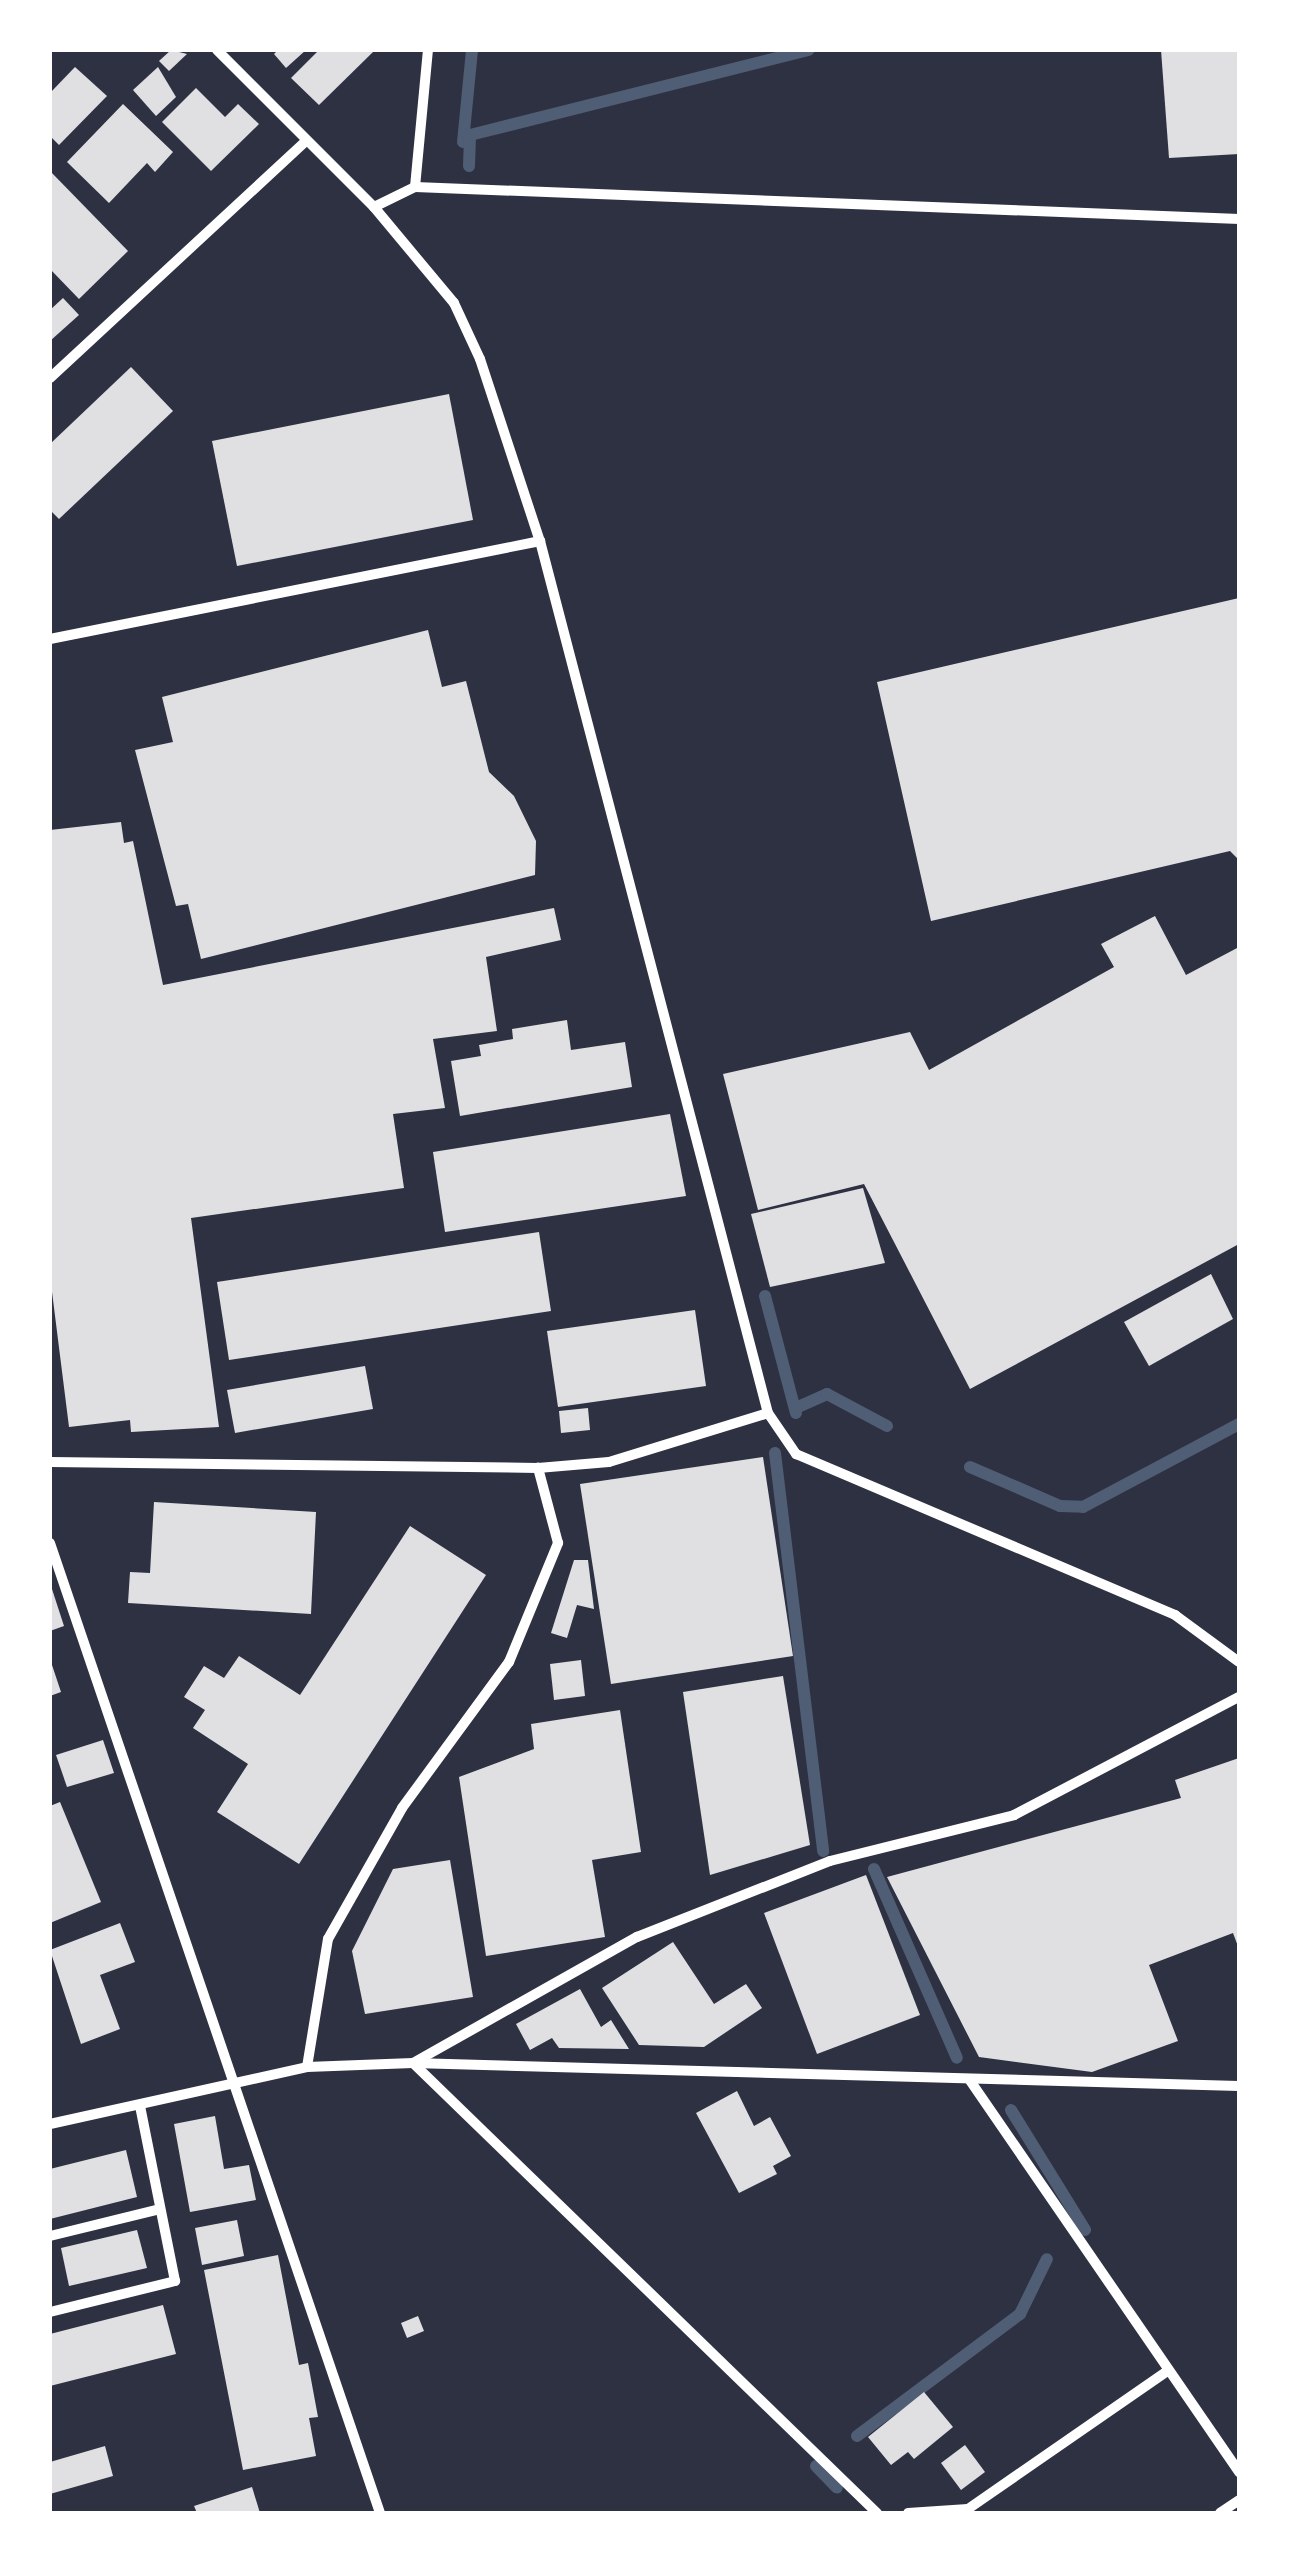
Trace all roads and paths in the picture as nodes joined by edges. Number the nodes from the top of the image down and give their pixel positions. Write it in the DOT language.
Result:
graph roads {
  1 [pos="218,50"];
  2 [pos="428,50"];
  3 [pos="306,141"];
  4 [pos="415,187"];
  5 [pos="374,207"];
  6 [pos="1239,219"];
  7 [pos="50,378"];
  8 [pos="540,541"];
  9 [pos="50,639"];
  10 [pos="768,1412"];
  11 [pos="50,1462"];
  12 [pos="538,1468"];
  13 [pos="50,1543"];
  14 [pos="1239,1662"];
  15 [pos="1239,1696"];
  16 [pos="412,2063"];
  17 [pos="307,2067"];
  18 [pos="968,2080"];
  19 [pos="1239,2086"];
  20 [pos="235,2087"];
  21 [pos="140,2106"];
  22 [pos="50,2124"];
  23 [pos="160,2209"];
  24 [pos="50,2236"];
  25 [pos="50,2312"];
  26 [pos="1166,2372"];
  27 [pos="1239,2472"];
  28 [pos="1239,2500"];
  29 [pos="380,2513"];
  30 [pos="877,2513"];
  31 [pos="908,2513"];
  32 [pos="1220,2513"];
  1 -- 3 [label="street"];
  2 -- 4 [label="street"];
  3 -- 5 [label="street"];
  3 -- 7 [label="street"];
  4 -- 5 [label="street"];
  4 -- 6 [label="street"];
  5 -- 8 [label="street"];
  8 -- 9 [label="street"];
  8 -- 10 [label="street"];
  10 -- 12 [label="street"];
  10 -- 14 [label="street"];
  11 -- 12 [label="street"];
  12 -- 17 [label="street"];
  13 -- 20 [label="street"];
  15 -- 16 [label="street"];
  16 -- 17 [label="street"];
  16 -- 18 [label="street"];
  16 -- 30 [label="street"];
  17 -- 20 [label="street"];
  18 -- 19 [label="street"];
  18 -- 26 [label="street"];
  20 -- 21 [label="street"];
  20 -- 29 [label="street"];
  21 -- 22 [label="street"];
  21 -- 23 [label="street"];
  23 -- 24 [label="street"];
  23 -- 25 [label="street"];
  26 -- 27 [label="street"];
  26 -- 31 [label="street"];
  28 -- 32 [label="street"];
}
